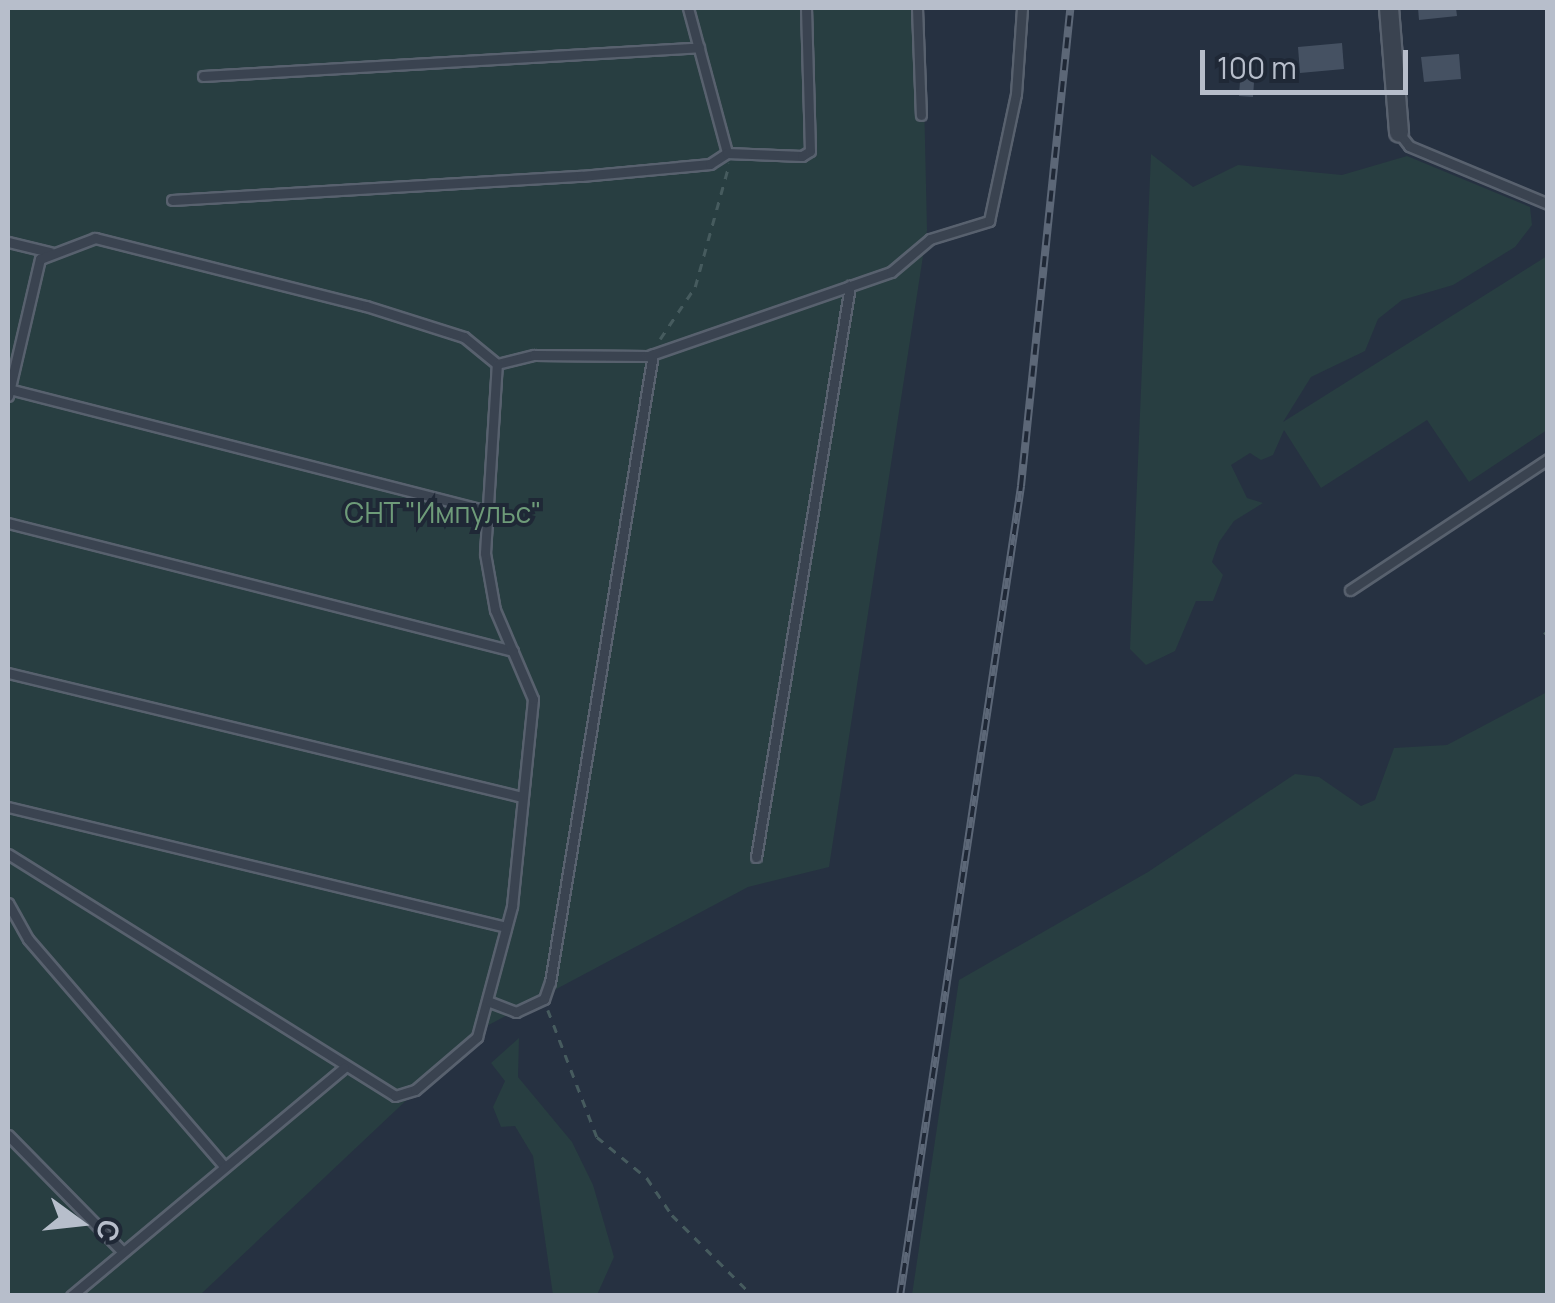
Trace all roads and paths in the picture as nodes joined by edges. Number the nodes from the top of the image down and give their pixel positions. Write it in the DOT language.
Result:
graph roads {
  1 [pos="688,8"];
  2 [pos="806,8"];
  3 [pos="917,8"];
  4 [pos="1022,8"];
  5 [pos="1389,8"];
  6 [pos="700,47"];
  7 [pos="203,76"];
  8 [pos="922,116"];
  9 [pos="1400,133"];
  10 [pos="727,153"];
  11 [pos="172,200"];
  12 [pos="1548,204"];
  13 [pos="8,242"];
  14 [pos="50,252"];
  15 [pos="850,286"];
  16 [pos="653,354"];
  17 [pos="497,364"];
  18 [pos="8,392"];
  19 [pos="1548,460"];
  20 [pos="490,512"];
  21 [pos="8,524"];
  22 [pos="1350,590"];
  23 [pos="513,651"];
  24 [pos="8,673"];
  25 [pos="522,797"];
  26 [pos="8,807"];
  27 [pos="12,856"];
  28 [pos="756,857"];
  29 [pos="8,872"];
  30 [pos="8,903"];
  31 [pos="506,927"];
  32 [pos="544,1000"];
  33 [pos="490,1002"];
  34 [pos="344,1068"];
  35 [pos="8,1134"];
  36 [pos="224,1168"];
  37 [pos="123,1252"];
  38 [pos="71,1296"];
  39 [pos="754,1296"];
  1 -- 6 [label="lane"];
  2 -- 10 [label="lane"];
  3 -- 8 [label="lane"];
  4 -- 15 [label="lane"];
  5 -- 9 [label="street"];
  6 -- 7 [label="lane"];
  6 -- 10 [label="lane"];
  9 -- 12 [label="lane"];
  10 -- 11 [label="lane"];
  10 -- 16 [label="path"];
  13 -- 14 [label="lane"];
  14 -- 17 [label="lane"];
  14 -- 18 [label="lane"];
  15 -- 16 [label="lane"];
  15 -- 28 [label="lane"];
  16 -- 17 [label="lane"];
  16 -- 32 [label="lane"];
  17 -- 20 [label="lane"];
  18 -- 20 [label="lane"];
  19 -- 22 [label="lane"];
  20 -- 23 [label="lane"];
  21 -- 23 [label="lane"];
  23 -- 25 [label="lane"];
  24 -- 25 [label="lane"];
  25 -- 31 [label="lane"];
  26 -- 31 [label="lane"];
  27 -- 29 [label="lane"];
  27 -- 34 [label="lane"];
  30 -- 36 [label="lane"];
  31 -- 33 [label="lane"];
  32 -- 33 [label="lane"];
  32 -- 39 [label="path"];
  33 -- 34 [label="lane"];
  34 -- 36 [label="lane"];
  35 -- 37 [label="lane"];
  36 -- 37 [label="lane"];
  37 -- 38 [label="lane"];
}
